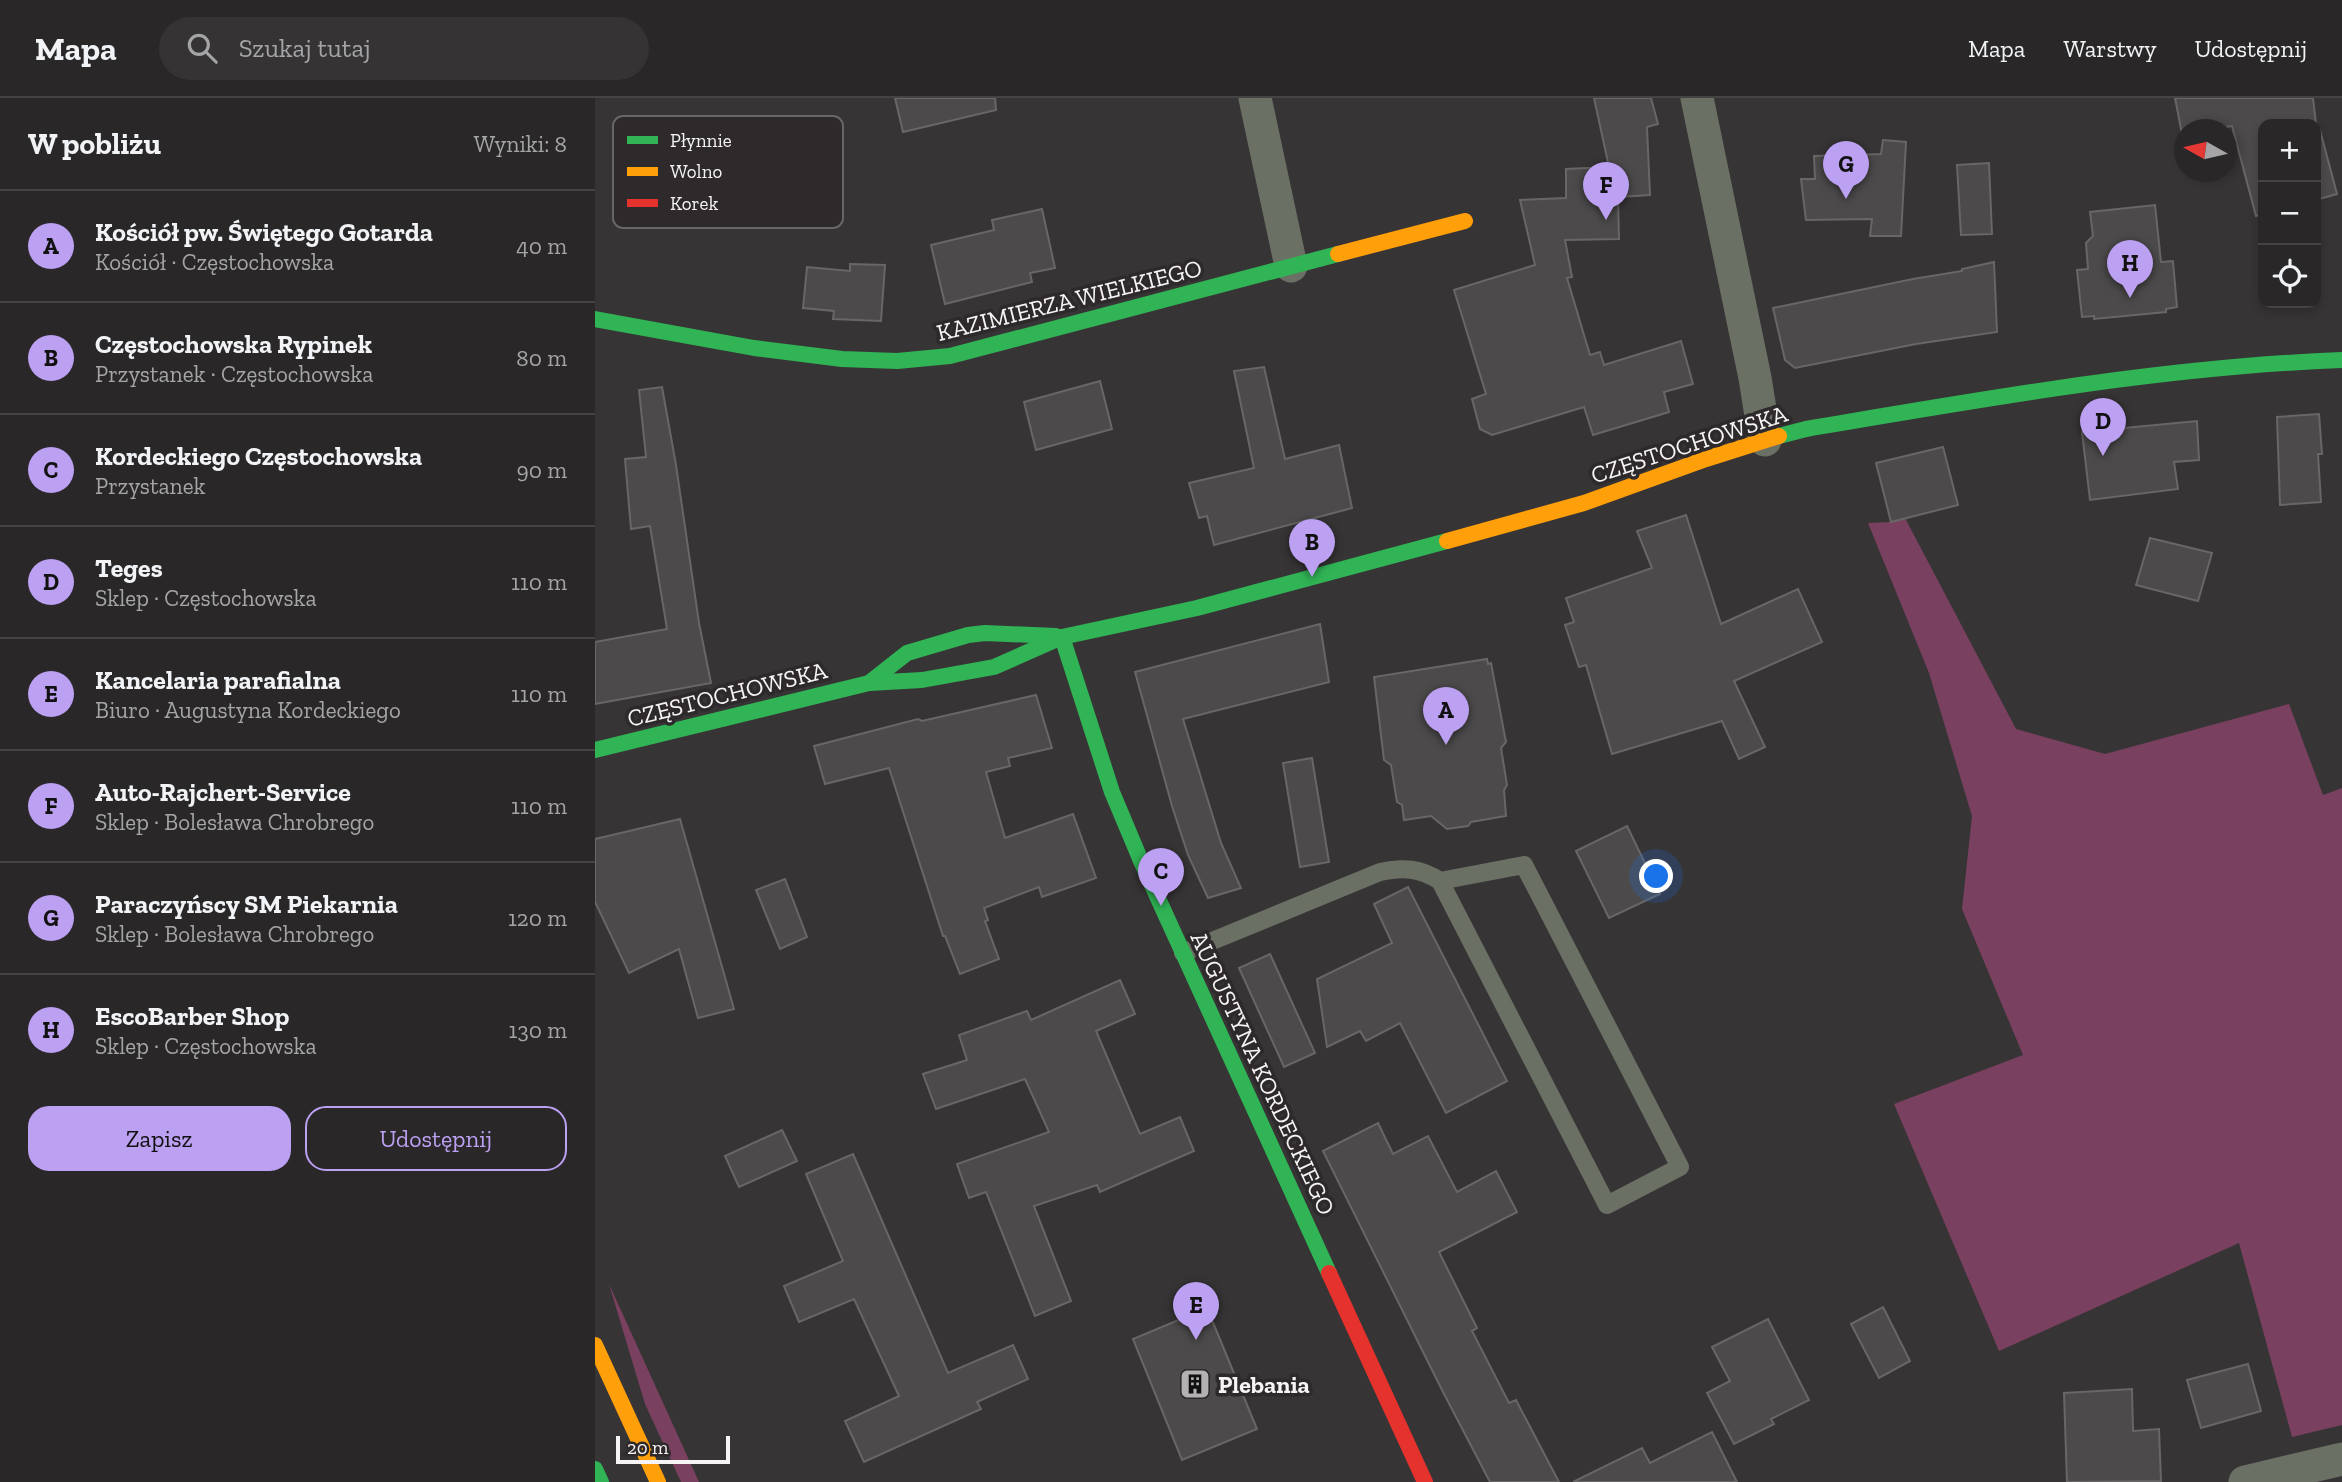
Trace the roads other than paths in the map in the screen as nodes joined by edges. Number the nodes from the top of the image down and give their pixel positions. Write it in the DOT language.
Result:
graph roads {
  1 [pos="1255,98"];
  2 [pos="1697,98"];
  3 [pos="1465,221"];
  4 [pos="1291,266"];
  5 [pos="595,319"];
  6 [pos="2342,360"];
  7 [pos="1765,440"];
  8 [pos="1062,636"];
  9 [pos="869,683"];
  10 [pos="595,750"];
  11 [pos="1440,881"];
  12 [pos="1183,953"];
  13 [pos="595,1345"];
  14 [pos="2342,1459"];
  15 [pos="595,1469"];
  16 [pos="601,1482"];
  17 [pos="658,1482"];
  18 [pos="1425,1482"];
  19 [pos="2245,1482"];
  1 -- 4 [label="street"];
  2 -- 7 [label="street"];
  3 -- 4 [label="main road, KAZIMIERZA WIELKIEGO"];
  4 -- 5 [label="main road, KAZIMIERZA WIELKIEGO"];
  6 -- 7 [label="main road, CZĘSTOCHOWSKA"];
  7 -- 8 [label="main road, CZĘSTOCHOWSKA"];
  8 -- 9 [label="main road, CZĘSTOCHOWSKA"];
  8 -- 9 [label="main road, CZĘSTOCHOWSKA"];
  8 -- 12 [label="main road, AUGUSTYNA KORDECKIEGO"];
  9 -- 10 [label="main road, CZĘSTOCHOWSKA"];
  11 -- 11 [label="lane"];
  11 -- 12 [label="lane"];
  12 -- 18 [label="main road, AUGUSTYNA KORDECKIEGO"];
  13 -- 17 [label="main road"];
  14 -- 19 [label="street"];
  15 -- 16 [label="main road"];
}
